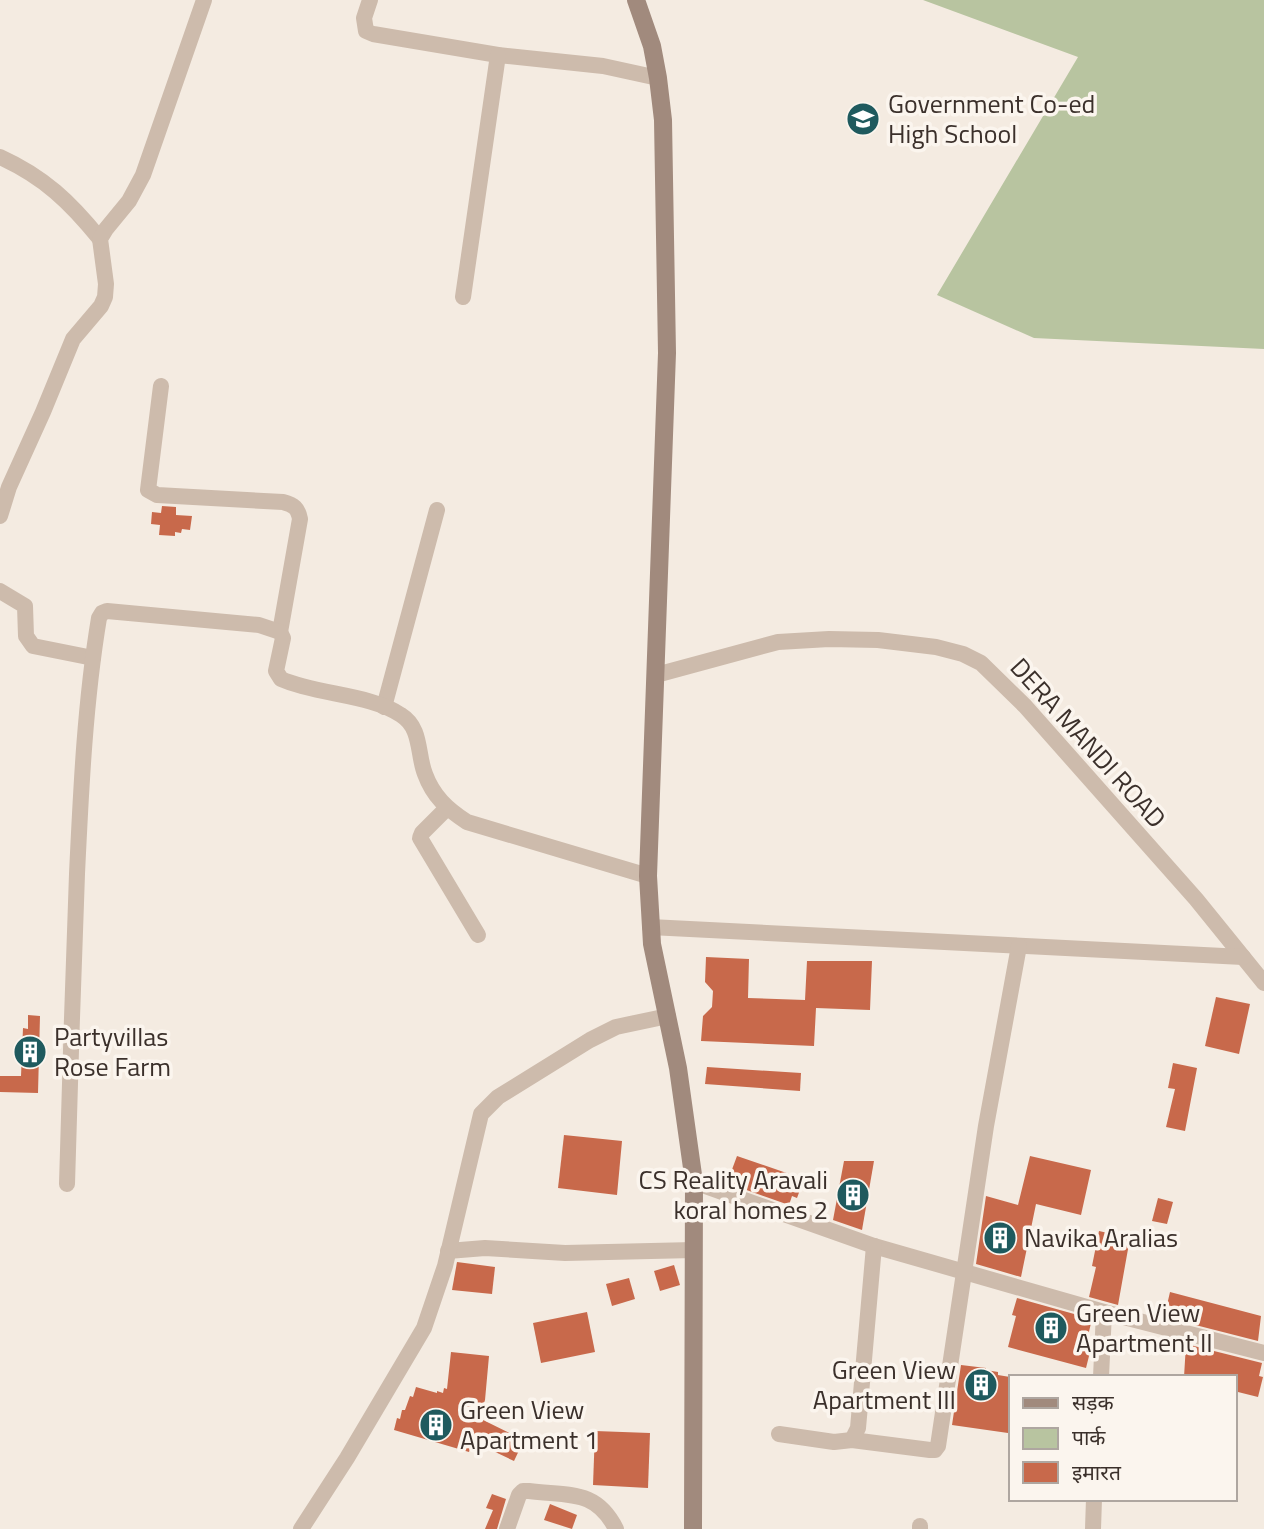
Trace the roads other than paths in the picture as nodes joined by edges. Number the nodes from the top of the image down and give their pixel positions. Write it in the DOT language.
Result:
graph roads {
  1 [pos="204,0"];
  2 [pos="370,0"];
  3 [pos="636,0"];
  4 [pos="498,55"];
  5 [pos="658,78"];
  6 [pos="0,157"];
  7 [pos="100,239"];
  8 [pos="463,297"];
  9 [pos="161,386"];
  10 [pos="437,510"];
  11 [pos="0,516"];
  12 [pos="0,591"];
  13 [pos="280,632"];
  14 [pos="93,659"];
  15 [pos="656,676"];
  16 [pos="384,707"];
  17 [pos="447,808"];
  18 [pos="648,876"];
  19 [pos="650,927"];
  20 [pos="478,935"];
  21 [pos="1019,946"];
  22 [pos="1242,957"];
  23 [pos="1264,983"];
  24 [pos="668,1016"];
  25 [pos="694,1182"];
  26 [pos="67,1184"];
  27 [pos="874,1246"];
  28 [pos="694,1250"];
  29 [pos="448,1251"];
  30 [pos="964,1273"];
  31 [pos="1104,1312"];
  32 [pos="1264,1353"];
  33 [pos="1101,1375"];
  34 [pos="779,1434"];
  35 [pos="852,1440"];
  36 [pos="1094,1501"];
  37 [pos="607,1513"];
  38 [pos="301,1529"];
  39 [pos="507,1529"];
  40 [pos="601,1529"];
  41 [pos="616,1529"];
  42 [pos="693,1529"];
  43 [pos="1093,1529"];
  1 -- 7 [label="street"];
  2 -- 4 [label="street"];
  3 -- 5 [label="street"];
  4 -- 5 [label="street"];
  4 -- 8 [label="street"];
  5 -- 15 [label="street"];
  6 -- 7 [label="street"];
  7 -- 11 [label="street"];
  9 -- 13 [label="street"];
  10 -- 16 [label="street"];
  12 -- 14 [label="street"];
  13 -- 14 [label="street"];
  13 -- 16 [label="street"];
  14 -- 26 [label="street"];
  15 -- 18 [label="street"];
  15 -- 22 [label="street, DERA MANDI ROAD"];
  16 -- 17 [label="street"];
  17 -- 18 [label="street"];
  17 -- 20 [label="street"];
  18 -- 19 [label="street"];
  19 -- 21 [label="street"];
  19 -- 24 [label="street"];
  21 -- 22 [label="street"];
  21 -- 30 [label="street"];
  22 -- 23 [label="street, DERA MANDI ROAD"];
  24 -- 25 [label="street"];
  24 -- 29 [label="street"];
  25 -- 27 [label="street"];
  25 -- 28 [label="street"];
  27 -- 30 [label="street"];
  27 -- 35 [label="street"];
  28 -- 29 [label="street"];
  28 -- 42 [label="street"];
  29 -- 38 [label="street"];
  30 -- 31 [label="street"];
  30 -- 35 [label="street"];
  31 -- 32 [label="street"];
  31 -- 33 [label="street"];
  34 -- 35 [label="street"];
  36 -- 43 [label="street"];
  37 -- 39 [label="street"];
  37 -- 40 [label="street"];
  37 -- 41 [label="street"];
}
